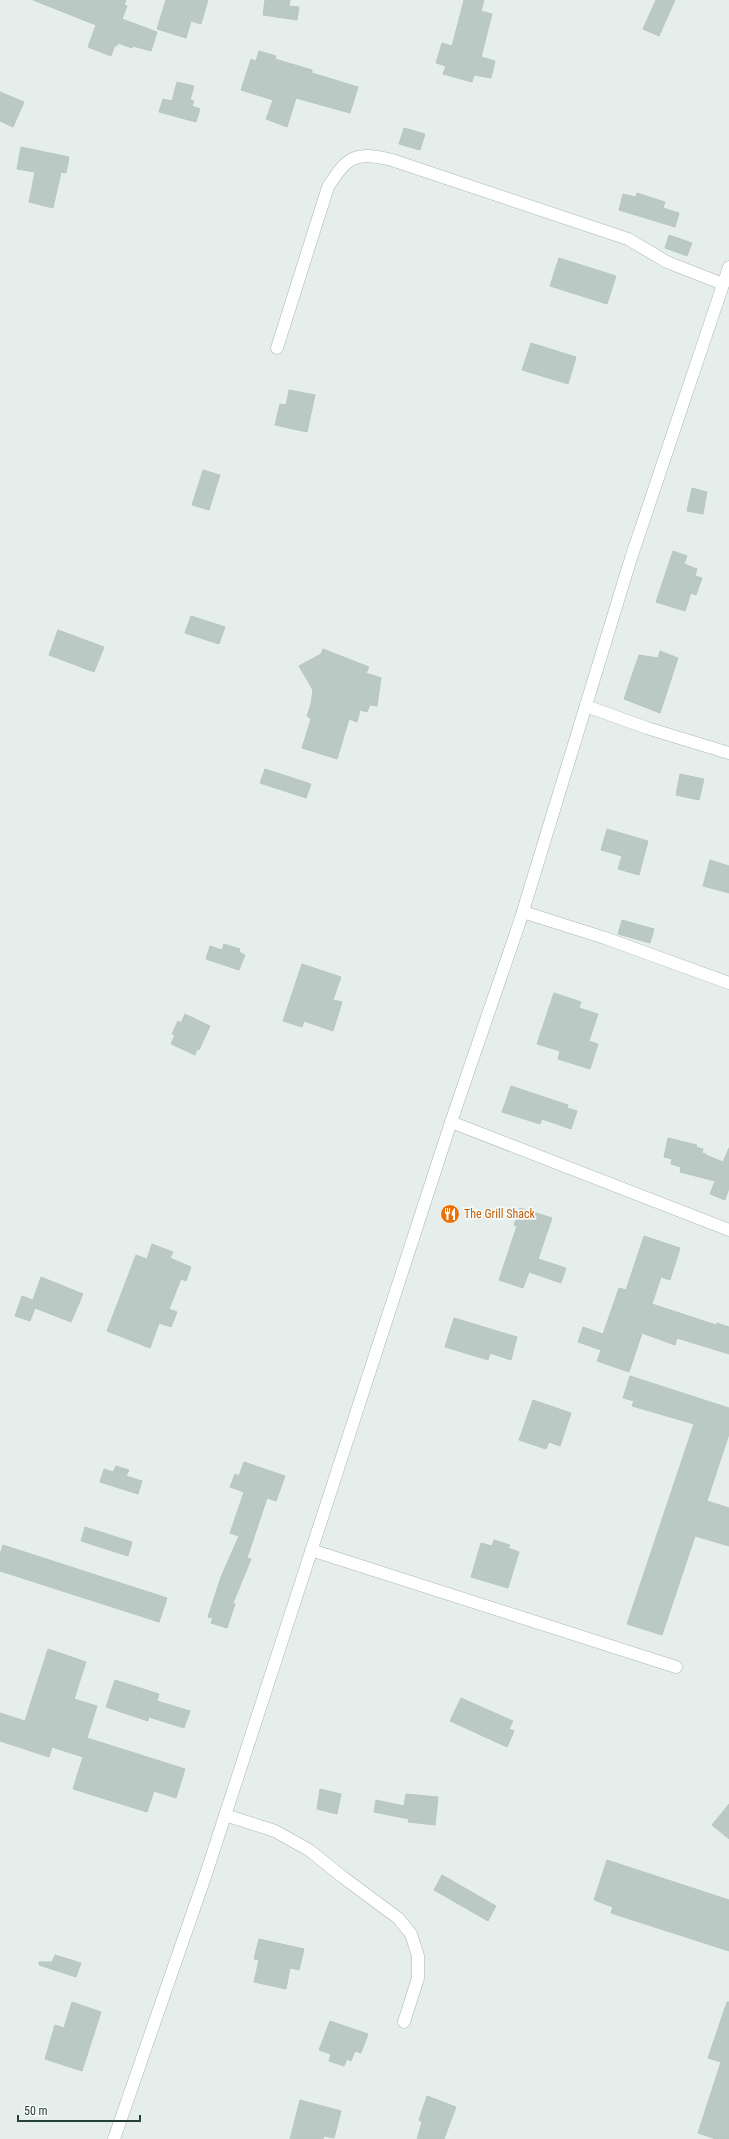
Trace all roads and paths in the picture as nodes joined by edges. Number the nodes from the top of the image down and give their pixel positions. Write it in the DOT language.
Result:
graph roads {
  1 [pos="729,267"];
  2 [pos="723,284"];
  3 [pos="277,348"];
  4 [pos="586,706"];
  5 [pos="729,753"];
  6 [pos="523,912"];
  7 [pos="729,983"];
  8 [pos="451,1122"];
  9 [pos="729,1230"];
  10 [pos="311,1550"];
  11 [pos="676,1667"];
  12 [pos="225,1815"];
  13 [pos="404,2022"];
  14 [pos="114,2139"];
  1 -- 2 [label="street"];
  2 -- 3 [label="street"];
  2 -- 4 [label="street"];
  4 -- 5 [label="street"];
  4 -- 6 [label="street"];
  6 -- 7 [label="street"];
  6 -- 8 [label="street"];
  8 -- 9 [label="street"];
  8 -- 10 [label="street"];
  10 -- 11 [label="street"];
  10 -- 12 [label="street"];
  12 -- 13 [label="street"];
  12 -- 14 [label="street"];
}
